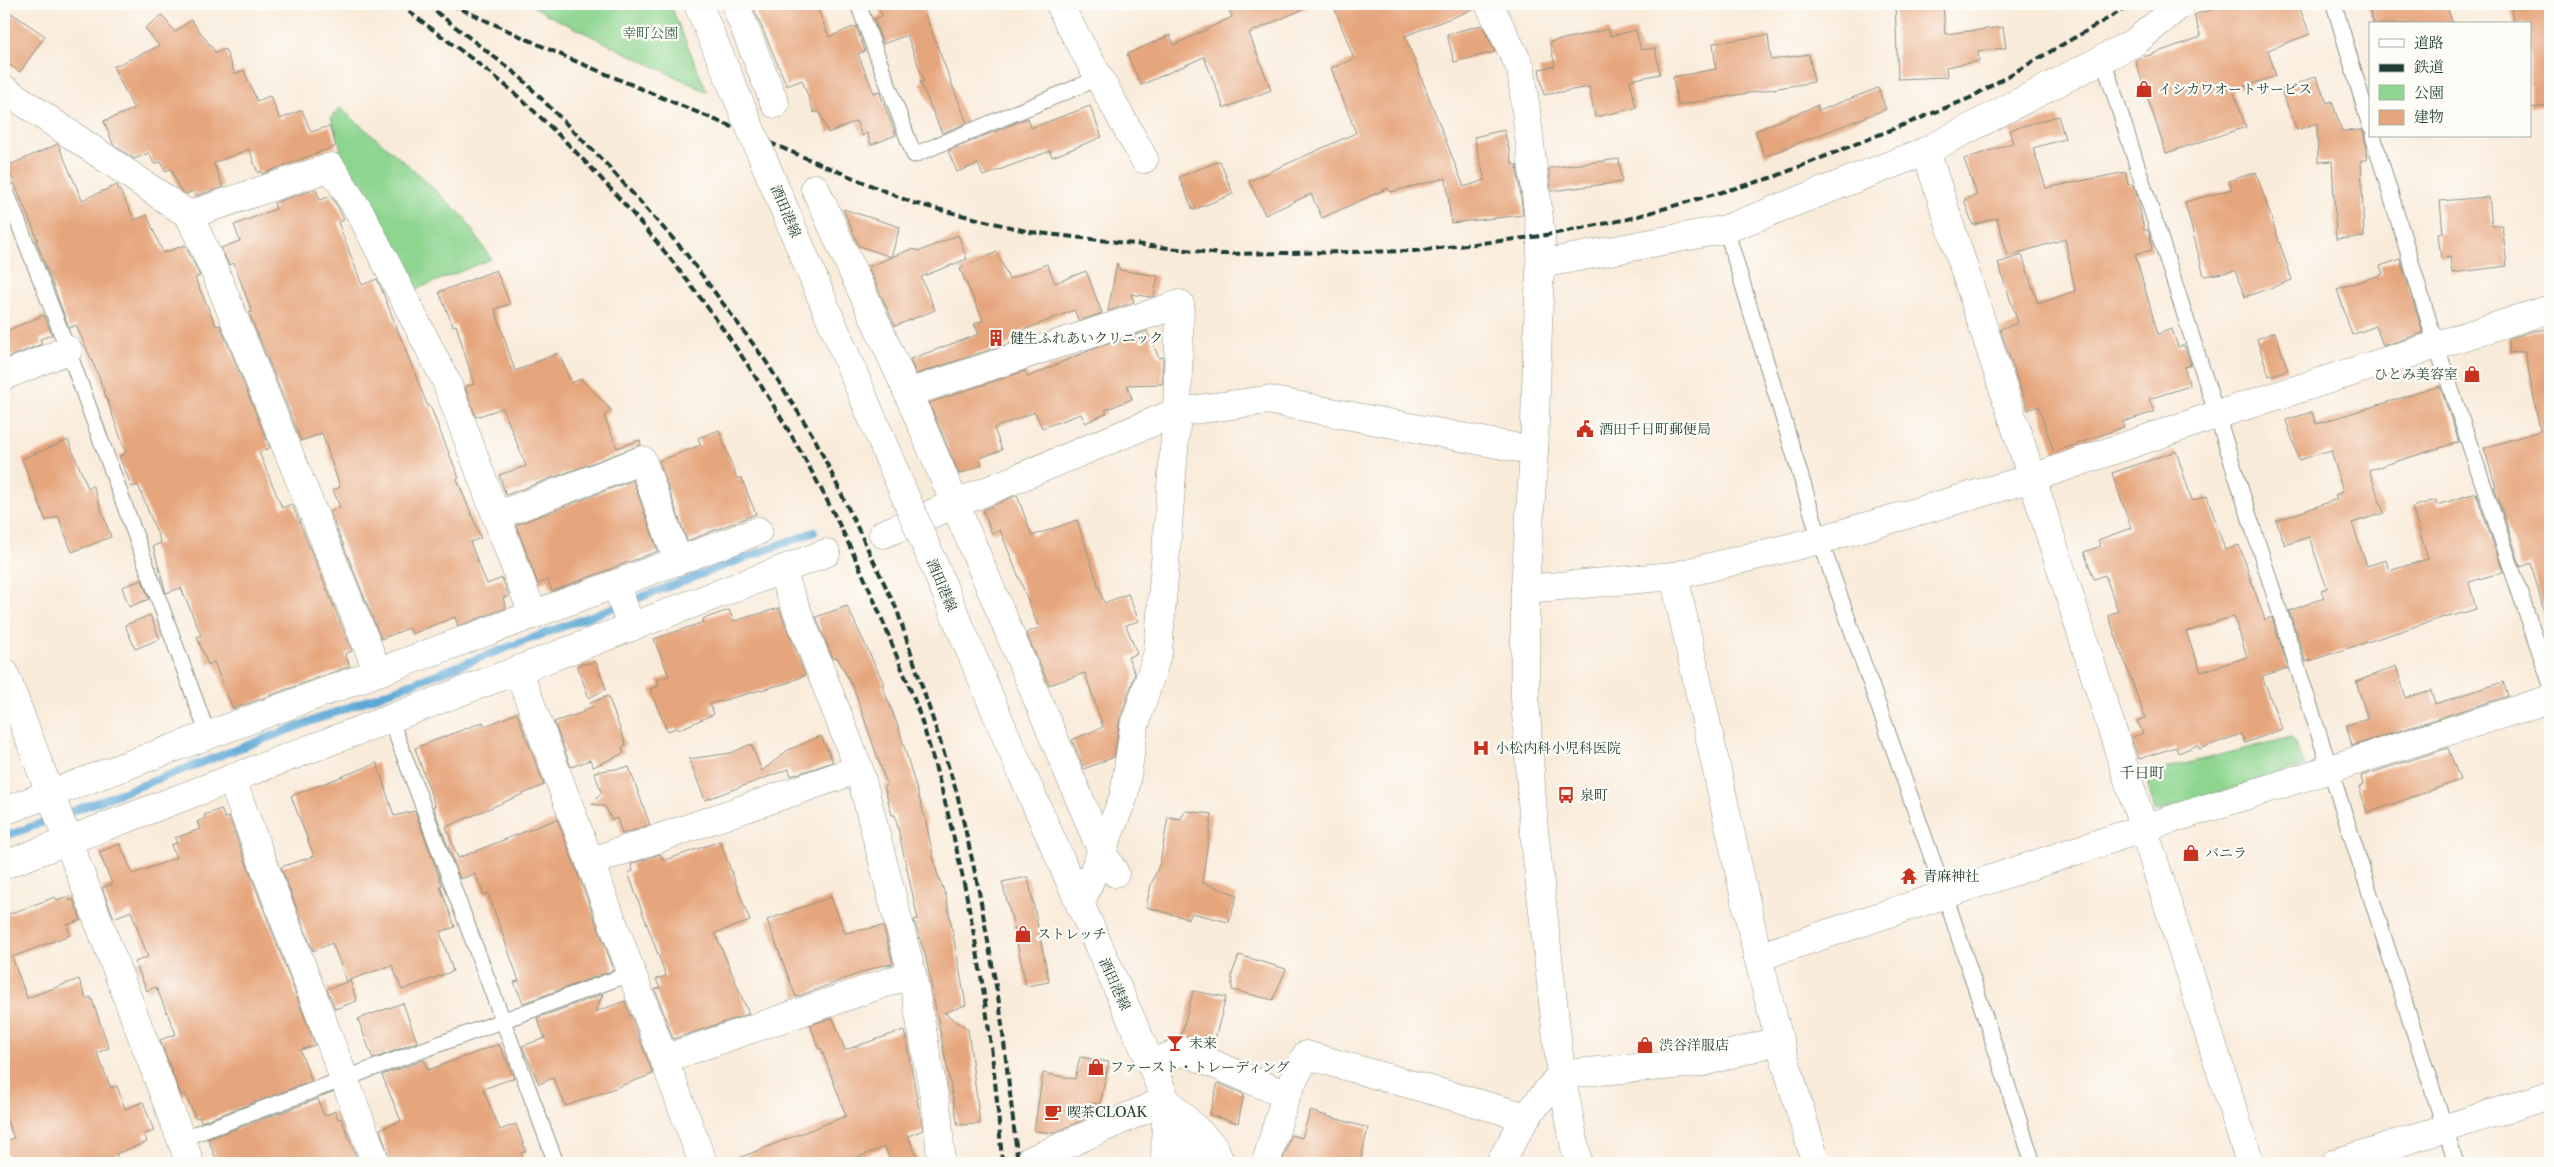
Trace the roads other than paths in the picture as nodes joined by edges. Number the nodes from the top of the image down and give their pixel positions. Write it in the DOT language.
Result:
graph roads {
  1 [pos="698,4"];
  2 [pos="735,4"];
  3 [pos="858,4"];
  4 [pos="1060,4"];
  5 [pos="1489,4"];
  6 [pos="2181,4"];
  7 [pos="2334,4"];
  8 [pos="2103,59"];
  9 [pos="1099,78"];
  10 [pos="4,90"];
  11 [pos="775,104"];
  12 [pos="2369,123"];
  13 [pos="2374,138"];
  14 [pos="1926,151"];
  15 [pos="1144,159"];
  16 [pos="4,186"];
  17 [pos="815,188"];
  18 [pos="189,215"];
  19 [pos="1726,229"];
  20 [pos="1541,264"];
  21 [pos="2550,309"];
  22 [pos="2436,345"];
  23 [pos="68,350"];
  24 [pos="4,376"];
  25 [pos="908,393"];
  26 [pos="1177,412"];
  27 [pos="2216,415"];
  28 [pos="1534,451"];
  29 [pos="2032,478"];
  30 [pos="955,503"];
  31 [pos="496,516"];
  32 [pos="758,531"];
  33 [pos="883,534"];
  34 [pos="1820,540"];
  35 [pos="826,553"];
  36 [pos="678,561"];
  37 [pos="781,570"];
  38 [pos="1674,576"];
  39 [pos="616,584"];
  40 [pos="1525,589"];
  41 [pos="533,615"];
  42 [pos="631,627"];
  43 [pos="518,670"];
  44 [pos="4,672"];
  45 [pos="378,672"];
  46 [pos="2550,682"];
  47 [pos="2550,699"];
  48 [pos="390,718"];
  49 [pos="208,735"];
  50 [pos="859,769"];
  51 [pos="2331,769"];
  52 [pos="231,778"];
  53 [pos="50,794"];
  54 [pos="4,811"];
  55 [pos="2144,828"];
  56 [pos="67,841"];
  57 [pos="590,862"];
  58 [pos="1108,862"];
  59 [pos="4,865"];
  60 [pos="1945,895"];
  61 [pos="1080,905"];
  62 [pos="1758,957"];
  63 [pos="632,973"];
  64 [pos="912,974"];
  65 [pos="502,1020"];
  66 [pos="1779,1040"];
  67 [pos="664,1059"];
  68 [pos="1151,1064"];
  69 [pos="1561,1074"];
  70 [pos="344,1079"];
  71 [pos="1286,1095"];
  72 [pos="2550,1095"];
  73 [pos="1166,1100"];
  74 [pos="1526,1117"];
  75 [pos="2445,1128"];
  76 [pos="185,1151"];
  77 [pos="1039,1160"];
  78 [pos="376,1163"];
  79 [pos="556,1163"];
  80 [pos="704,1163"];
  81 [pos="941,1163"];
  82 [pos="1165,1163"];
  83 [pos="1192,1163"];
  84 [pos="1221,1163"];
  85 [pos="1266,1163"];
  86 [pos="1500,1163"];
  87 [pos="1578,1163"];
  88 [pos="1816,1163"];
  89 [pos="2033,1163"];
  90 [pos="2250,1163"];
  91 [pos="2335,1163"];
  92 [pos="2456,1163"];
  1 -- 61 [label="street, 酒田港線, bridge"];
  2 -- 11 [label="street"];
  3 -- 9 [label="lane"];
  4 -- 9 [label="street"];
  5 -- 20 [label="street"];
  6 -- 8 [label="street"];
  7 -- 12 [label="lane"];
  8 -- 14 [label="street"];
  8 -- 27 [label="lane"];
  9 -- 15 [label="street"];
  10 -- 18 [label="street"];
  13 -- 22 [label="lane"];
  14 -- 19 [label="street"];
  14 -- 29 [label="street"];
  16 -- 23 [label="lane"];
  17 -- 25 [label="street"];
  18 -- 31 [label="street"];
  18 -- 45 [label="street"];
  19 -- 20 [label="street"];
  19 -- 34 [label="lane"];
  20 -- 28 [label="street"];
  21 -- 22 [label="street"];
  22 -- 27 [label="street"];
  22 -- 46 [label="lane"];
  23 -- 24 [label="street"];
  23 -- 49 [label="lane"];
  25 -- 26 [label="street"];
  25 -- 30 [label="street"];
  26 -- 28 [label="street"];
  26 -- 30 [label="street"];
  26 -- 58 [label="street"];
  27 -- 29 [label="street"];
  27 -- 51 [label="lane"];
  28 -- 40 [label="street"];
  29 -- 34 [label="street"];
  29 -- 55 [label="street"];
  30 -- 33 [label="street"];
  30 -- 58 [label="street"];
  31 -- 36 [label="street"];
  31 -- 41 [label="street"];
  32 -- 36 [label="street"];
  34 -- 38 [label="street"];
  34 -- 60 [label="lane"];
  35 -- 37 [label="street"];
  36 -- 39 [label="street"];
  37 -- 42 [label="street"];
  37 -- 50 [label="street"];
  38 -- 40 [label="street"];
  38 -- 62 [label="street"];
  39 -- 41 [label="street"];
  39 -- 42 [label="street"];
  40 -- 69 [label="street"];
  41 -- 45 [label="street"];
  42 -- 43 [label="street"];
  43 -- 48 [label="street"];
  43 -- 57 [label="street"];
  44 -- 53 [label="street"];
  45 -- 49 [label="street"];
  47 -- 51 [label="street"];
  48 -- 52 [label="street"];
  48 -- 65 [label="lane"];
  49 -- 53 [label="street"];
  50 -- 57 [label="street"];
  50 -- 64 [label="street"];
  51 -- 55 [label="street"];
  51 -- 75 [label="lane"];
  52 -- 56 [label="street"];
  52 -- 70 [label="street"];
  53 -- 54 [label="street"];
  53 -- 56 [label="street"];
  55 -- 60 [label="street"];
  55 -- 90 [label="street"];
  56 -- 59 [label="street"];
  56 -- 76 [label="street"];
  57 -- 63 [label="street"];
  58 -- 61 [label="street"];
  60 -- 62 [label="street"];
  60 -- 89 [label="lane"];
  61 -- 68 [label="street, 酒田港線"];
  62 -- 66 [label="street"];
  63 -- 65 [label="lane"];
  63 -- 67 [label="street"];
  64 -- 67 [label="street"];
  64 -- 81 [label="street"];
  65 -- 70 [label="lane"];
  65 -- 79 [label="lane"];
  66 -- 69 [label="street"];
  66 -- 88 [label="street"];
  67 -- 80 [label="street"];
  68 -- 71 [label="street"];
  68 -- 73 [label="street, 酒田港線"];
  69 -- 74 [label="street"];
  69 -- 87 [label="street"];
  70 -- 76 [label="lane"];
  70 -- 78 [label="street"];
  71 -- 74 [label="street"];
  71 -- 85 [label="street"];
  72 -- 75 [label="street"];
  73 -- 77 [label="street"];
  73 -- 82 [label="street"];
  73 -- 83 [label="street, 酒田港線"];
  73 -- 84 [label="street"];
  74 -- 86 [label="street"];
  75 -- 91 [label="street"];
  75 -- 92 [label="lane"];
}
